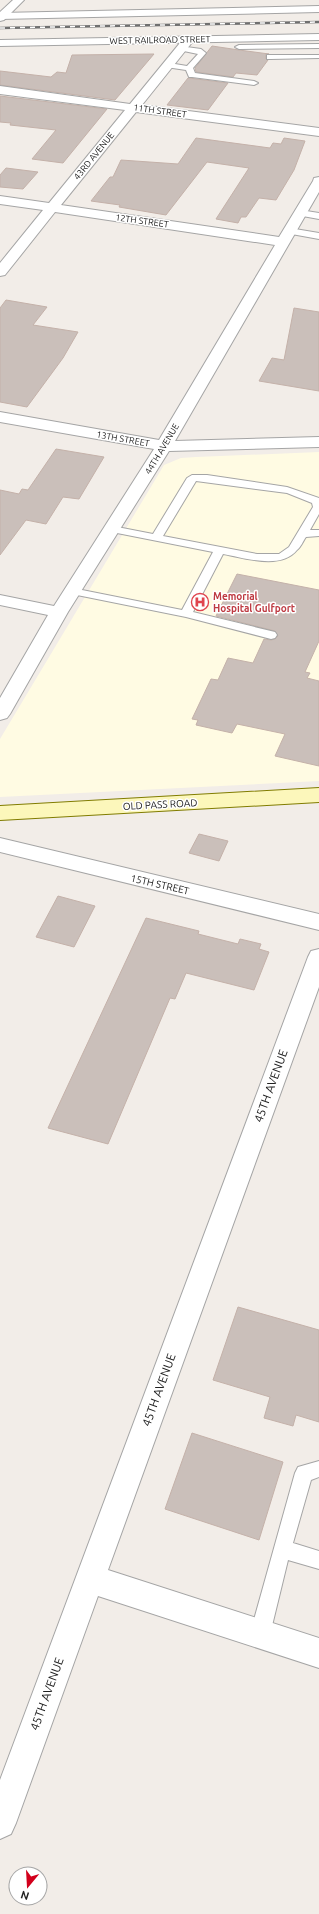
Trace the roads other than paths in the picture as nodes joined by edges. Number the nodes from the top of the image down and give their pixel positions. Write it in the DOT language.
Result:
graph roads {
  1 [pos="19,0"];
  2 [pos="221,0"];
  3 [pos="319,9"];
  4 [pos="212,11"];
  5 [pos="1,17"];
  6 [pos="319,37"];
  7 [pos="0,43"];
  8 [pos="235,43"];
  9 [pos="185,44"];
  10 [pos="319,46"];
  11 [pos="250,55"];
  12 [pos="316,57"];
  13 [pos="270,58"];
  14 [pos="169,64"];
  15 [pos="189,68"];
  16 [pos="254,83"];
  17 [pos="0,90"];
  18 [pos="134,107"];
  19 [pos="319,132"];
  20 [pos="319,182"];
  21 [pos="0,200"];
  22 [pos="52,207"];
  23 [pos="300,213"];
  24 [pos="319,216"];
  25 [pos="286,236"];
  26 [pos="319,236"];
  27 [pos="0,272"];
  28 [pos="0,417"];
  29 [pos="319,442"];
  30 [pos="164,446"];
  31 [pos="318,502"];
  32 [pos="112,528"];
  33 [pos="319,533"];
  34 [pos="302,534"];
  35 [pos="157,537"];
  36 [pos="220,549"];
  37 [pos="72,591"];
  38 [pos="0,600"];
  39 [pos="59,612"];
  40 [pos="186,614"];
  41 [pos="271,635"];
  42 [pos="0,714"];
  43 [pos="319,794"];
  44 [pos="0,813"];
  45 [pos="0,846"];
  46 [pos="319,922"];
  47 [pos="319,957"];
  48 [pos="319,1469"];
  49 [pos="282,1549"];
  50 [pos="319,1560"];
  51 [pos="89,1579"];
  52 [pos="260,1634"];
  53 [pos="319,1653"];
  54 [pos="0,1823"];
  1 -- 5 [label="street"];
  2 -- 4 [label="street"];
  3 -- 4 [label="street"];
  4 -- 5 [label="street"];
  6 -- 8 [label="street, WEST RAILROAD STREET"];
  7 -- 9 [label="street, WEST RAILROAD STREET"];
  8 -- 9 [label="street, WEST RAILROAD STREET"];
  8 -- 10 [label="lane"];
  8 -- 11 [label="lane"];
  9 -- 14 [label="street, 43RD AVENUE"];
  9 -- 15 [label="lane"];
  12 -- 13 [label="lane"];
  14 -- 15 [label="lane"];
  14 -- 18 [label="street, 43RD AVENUE"];
  15 -- 16 [label="lane"];
  17 -- 18 [label="street, 11TH STREET"];
  18 -- 19 [label="street, 11TH STREET"];
  18 -- 22 [label="street, 43RD AVENUE"];
  20 -- 23 [label="street, 44TH AVENUE"];
  21 -- 22 [label="street, 12TH STREET"];
  22 -- 25 [label="street, 12TH STREET"];
  22 -- 27 [label="street, 43RD AVENUE"];
  23 -- 24 [label="lane"];
  23 -- 25 [label="street, 44TH AVENUE"];
  25 -- 26 [label="lane"];
  25 -- 30 [label="street, 44TH AVENUE"];
  28 -- 30 [label="street, 13TH STREET"];
  29 -- 30 [label="street, 13TH STREET"];
  30 -- 32 [label="street, 44TH AVENUE"];
  31 -- 34 [label="lane"];
  31 -- 35 [label="lane"];
  32 -- 35 [label="lane"];
  32 -- 37 [label="street, 44TH AVENUE"];
  33 -- 34 [label="lane"];
  34 -- 36 [label="lane"];
  35 -- 36 [label="lane"];
  36 -- 40 [label="lane"];
  37 -- 39 [label="street, 44TH AVENUE"];
  37 -- 40 [label="lane"];
  38 -- 39 [label="street"];
  39 -- 42 [label="street, 44TH AVENUE"];
  40 -- 41 [label="lane"];
  43 -- 44 [label="main road, OLD PASS ROAD"];
  45 -- 46 [label="street, 15TH STREET"];
  47 -- 51 [label="street, 45TH AVENUE"];
  48 -- 49 [label="lane"];
  49 -- 50 [label="lane"];
  49 -- 52 [label="lane"];
  51 -- 52 [label="street"];
  51 -- 54 [label="street, 45TH AVENUE"];
  52 -- 53 [label="street"];
}
